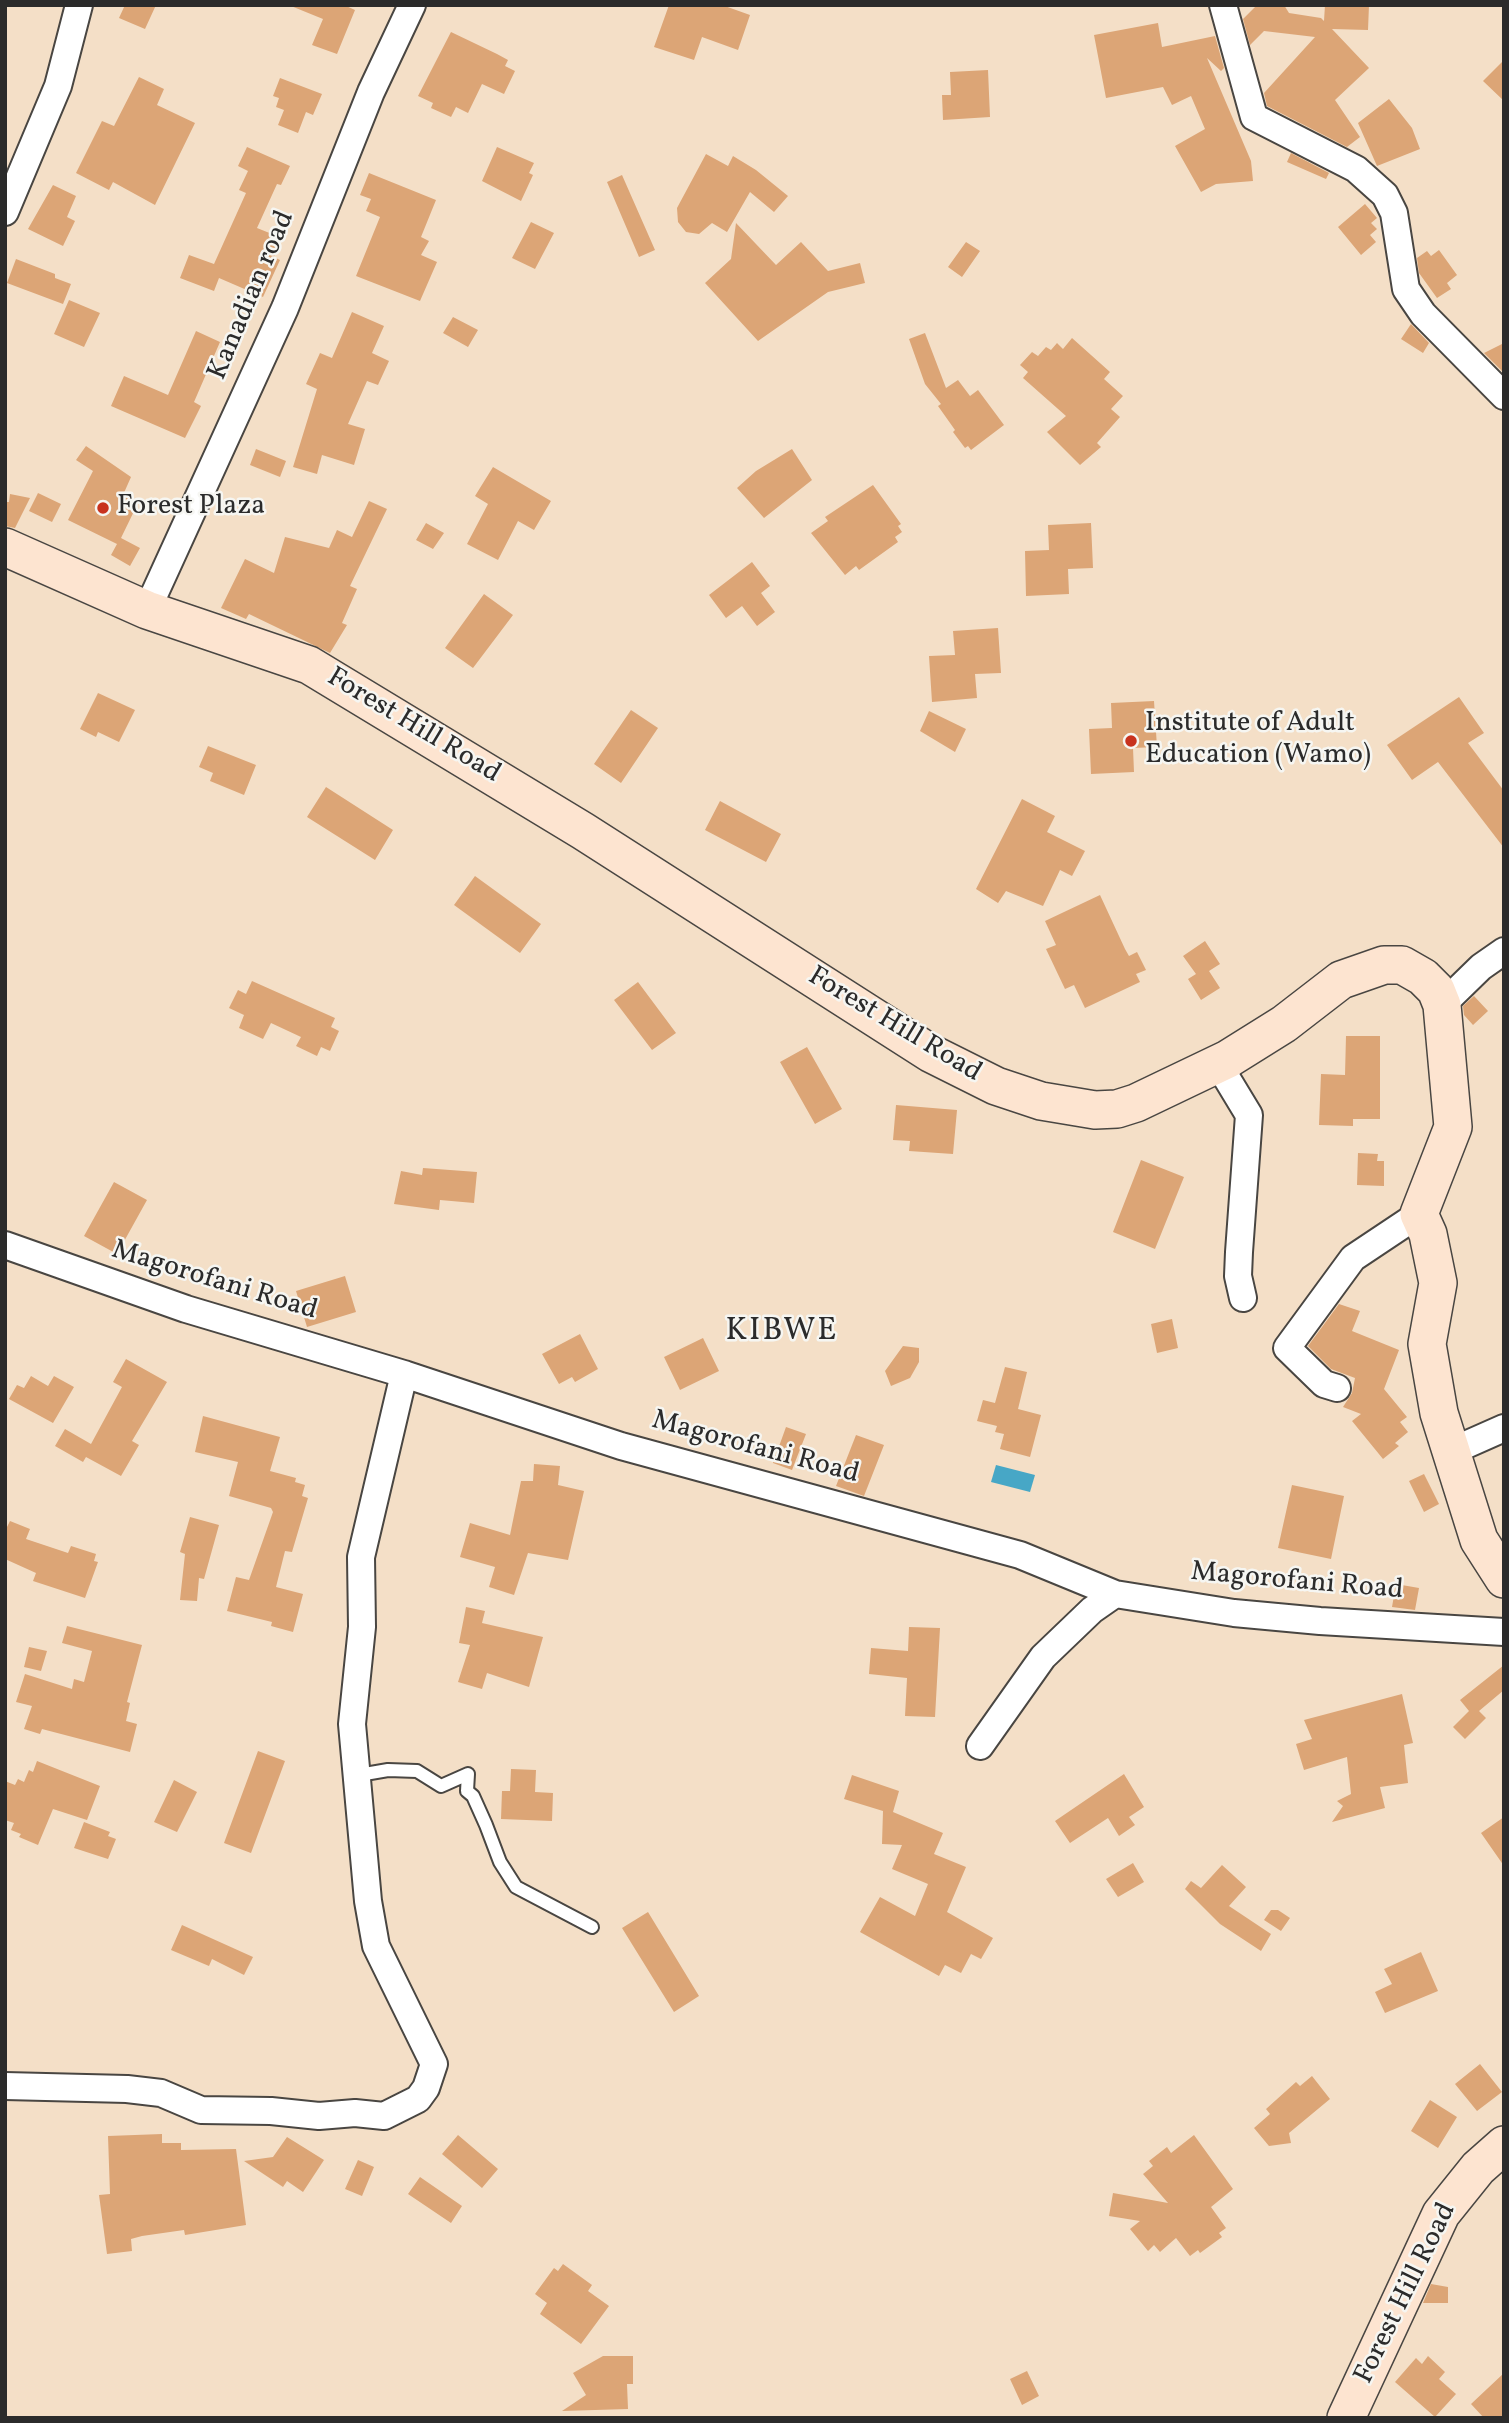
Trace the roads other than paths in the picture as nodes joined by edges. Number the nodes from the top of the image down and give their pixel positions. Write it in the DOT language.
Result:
graph roads {
  1 [pos="79,5"];
  2 [pos="412,5"];
  3 [pos="1223,5"];
  4 [pos="5,212"];
  5 [pos="1504,396"];
  6 [pos="5,547"];
  7 [pos="146,610"];
  8 [pos="1504,951"];
  9 [pos="1442,1005"];
  10 [pos="1228,1059"];
  11 [pos="1419,1214"];
  12 [pos="5,1245"];
  13 [pos="1243,1298"];
  14 [pos="404,1374"];
  15 [pos="1337,1388"];
  16 [pos="1504,1428"];
  17 [pos="1452,1451"];
  18 [pos="1504,1579"];
  19 [pos="1115,1594"];
  20 [pos="1504,1632"];
  21 [pos="981,1746"];
  22 [pos="359,1775"];
  23 [pos="592,1927"];
  24 [pos="5,2086"];
  25 [pos="1504,2146"];
  26 [pos="1347,2418"];
  1 -- 4 [label="street"];
  2 -- 7 [label="street, Kanadian road"];
  3 -- 5 [label="street"];
  6 -- 7 [label="street, Forest Hill Road"];
  7 -- 10 [label="street, Forest Hill Road"];
  8 -- 9 [label="street"];
  9 -- 10 [label="street, Forest Hill Road"];
  9 -- 11 [label="street, Forest Hill Road"];
  10 -- 13 [label="street"];
  11 -- 15 [label="street"];
  11 -- 17 [label="street"];
  12 -- 14 [label="street, Magorofani Road"];
  14 -- 19 [label="street, Magorofani Road"];
  14 -- 22 [label="street"];
  16 -- 17 [label="street"];
  17 -- 18 [label="street"];
  19 -- 20 [label="street, Magorofani Road"];
  19 -- 21 [label="street"];
  22 -- 23 [label="lane"];
  22 -- 24 [label="street"];
  25 -- 26 [label="street, Forest Hill Road"];
}
